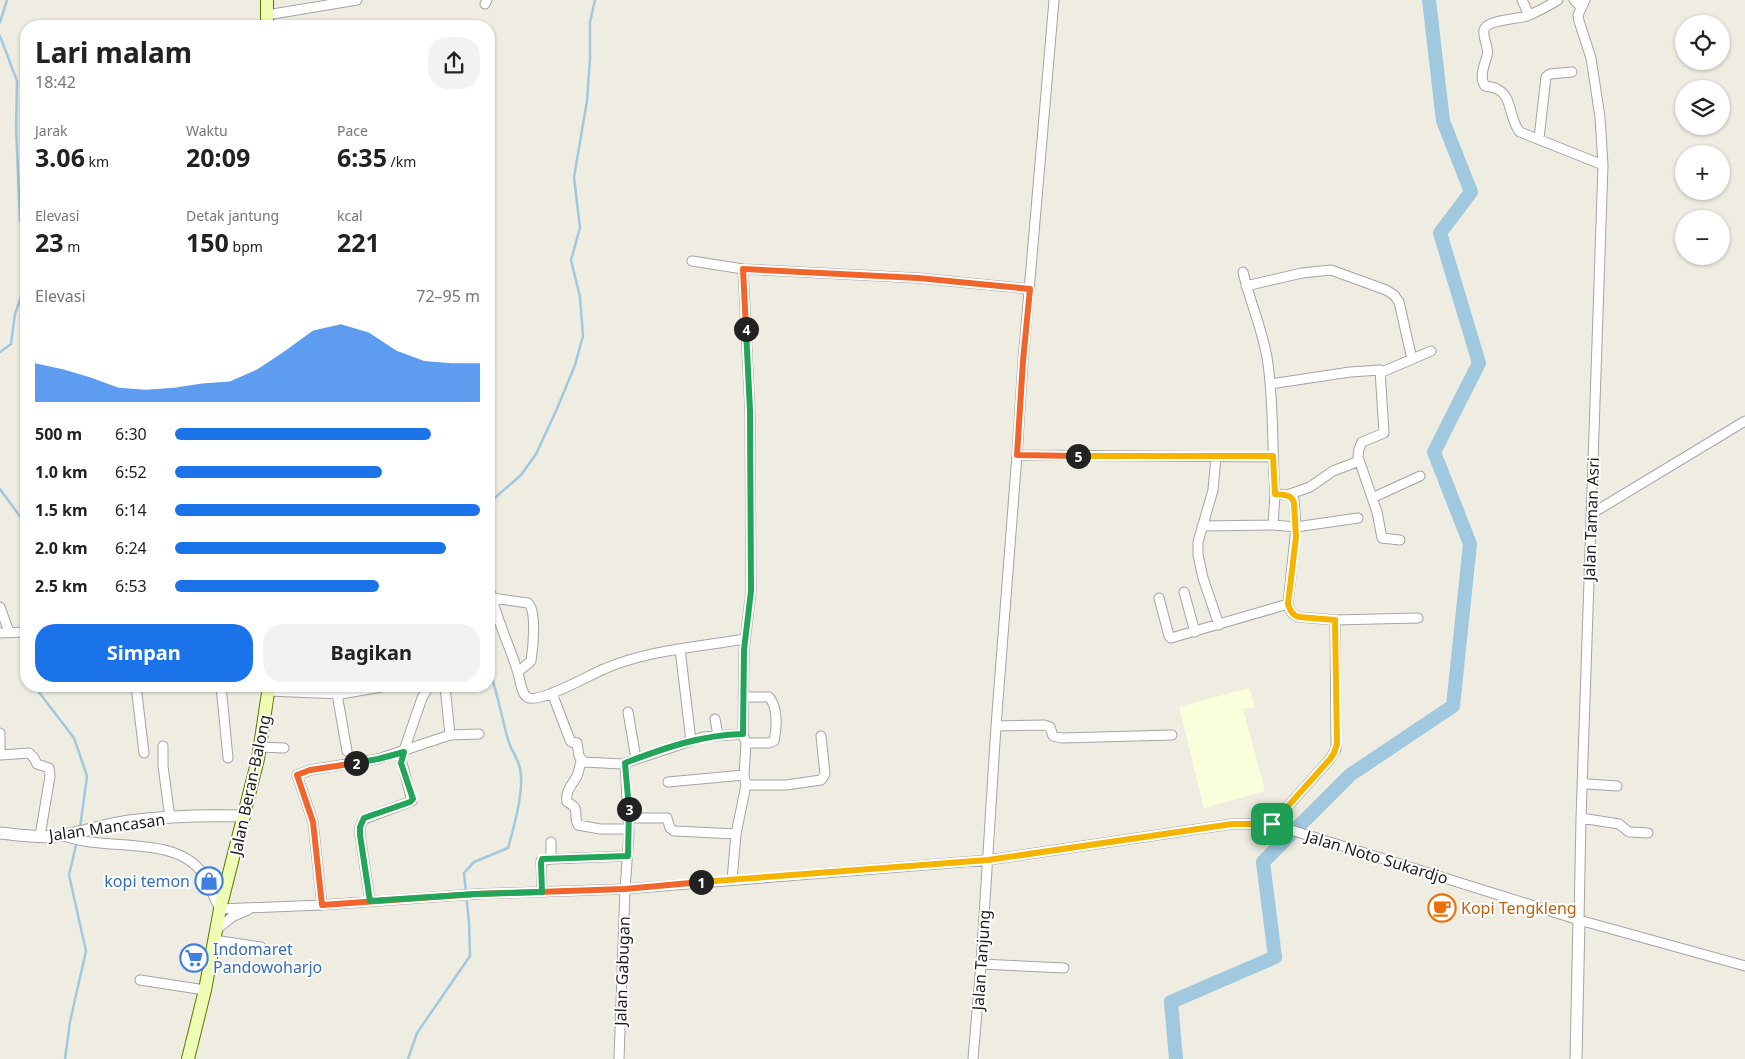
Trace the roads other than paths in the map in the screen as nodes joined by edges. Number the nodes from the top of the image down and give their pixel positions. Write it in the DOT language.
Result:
graph roads {
  1 [pos="267,0"];
  2 [pos="357,0"];
  3 [pos="1054,0"];
  4 [pos="1522,0"];
  5 [pos="1558,0"];
  6 [pos="1574,0"];
  7 [pos="1583,4"];
  8 [pos="1529,15"];
  9 [pos="267,20"];
  10 [pos="271,20"];
  11 [pos="1572,72"];
  12 [pos="1539,138"];
  13 [pos="1603,165"];
  14 [pos="692,261"];
  15 [pos="743,269"];
  16 [pos="1243,272"];
  17 [pos="1246,286"];
  18 [pos="1030,289"];
  19 [pos="1431,351"];
  20 [pos="1412,359"];
  21 [pos="1382,372"];
  22 [pos="1270,384"];
  23 [pos="1745,421"];
  24 [pos="1017,455"];
  25 [pos="1273,456"];
  26 [pos="1216,457"];
  27 [pos="1359,461"];
  28 [pos="1420,476"];
  29 [pos="1275,494"];
  30 [pos="1287,495"];
  31 [pos="1372,498"];
  32 [pos="1592,514"];
  33 [pos="1358,518"];
  34 [pos="1273,524"];
  35 [pos="1202,526"];
  36 [pos="1296,526"];
  37 [pos="1400,540"];
  38 [pos="1184,592"];
  39 [pos="495,597"];
  40 [pos="1159,598"];
  41 [pos="1288,604"];
  42 [pos="0,607"];
  43 [pos="495,607"];
  44 [pos="1418,618"];
  45 [pos="1335,620"];
  46 [pos="1219,625"];
  47 [pos="20,632"];
  48 [pos="1195,632"];
  49 [pos="5,633"];
  50 [pos="745,639"];
  51 [pos="680,650"];
  52 [pos="518,672"];
  53 [pos="137,692"];
  54 [pos="222,692"];
  55 [pos="269,692"];
  56 [pos="282,692"];
  57 [pos="319,692"];
  58 [pos="334,692"];
  59 [pos="426,692"];
  60 [pos="446,692"];
  61 [pos="552,694"];
  62 [pos="743,697"];
  63 [pos="628,712"];
  64 [pos="715,719"];
  65 [pos="996,726"];
  66 [pos="0,733"];
  67 [pos="479,734"];
  68 [pos="743,734"];
  69 [pos="450,735"];
  70 [pos="718,735"];
  71 [pos="1172,735"];
  72 [pos="821,736"];
  73 [pos="691,740"];
  74 [pos="746,743"];
  75 [pos="164,746"];
  76 [pos="260,747"];
  77 [pos="284,748"];
  78 [pos="347,752"];
  79 [pos="404,752"];
  80 [pos="144,753"];
  81 [pos="0,755"];
  82 [pos="228,758"];
  83 [pos="636,759"];
  84 [pos="580,760"];
  85 [pos="625,763"];
  86 [pos="744,775"];
  87 [pos="668,782"];
  88 [pos="1582,782"];
  89 [pos="746,785"];
  90 [pos="1618,786"];
  91 [pos="245,816"];
  92 [pos="170,818"];
  93 [pos="629,818"];
  94 [pos="1580,818"];
  95 [pos="1272,824"];
  96 [pos="629,829"];
  97 [pos="0,833"];
  98 [pos="1648,833"];
  99 [pos="736,834"];
  100 [pos="40,836"];
  101 [pos="64,836"];
  102 [pos="551,842"];
  103 [pos="628,856"];
  104 [pos="551,859"];
  105 [pos="988,860"];
  106 [pos="732,880"];
  107 [pos="625,889"];
  108 [pos="542,892"];
  109 [pos="370,901"];
  110 [pos="322,905"];
  111 [pos="253,908"];
  112 [pos="220,909"];
  113 [pos="1579,920"];
  114 [pos="215,935"];
  115 [pos="260,947"];
  116 [pos="981,964"];
  117 [pos="1745,966"];
  118 [pos="1064,968"];
  119 [pos="140,980"];
  120 [pos="205,990"];
  121 [pos="188,1059"];
  122 [pos="619,1059"];
  123 [pos="973,1059"];
  124 [pos="1576,1059"];
  1 -- 9 [label="main road"];
  2 -- 10 [label="street"];
  3 -- 18 [label="street, Jalan Tanjung"];
  4 -- 8 [label="street"];
  5 -- 8 [label="street"];
  6 -- 7 [label="street"];
  7 -- 13 [label="street, Jalan Taman Asri"];
  8 -- 12 [label="street"];
  11 -- 12 [label="street"];
  12 -- 13 [label="street"];
  13 -- 32 [label="street, Jalan Taman Asri"];
  14 -- 15 [label="street"];
  15 -- 18 [label="street"];
  15 -- 50 [label="street"];
  16 -- 17 [label="street"];
  17 -- 20 [label="street"];
  17 -- 22 [label="street"];
  18 -- 24 [label="street, Jalan Tanjung"];
  19 -- 20 [label="street"];
  20 -- 21 [label="street"];
  21 -- 22 [label="street"];
  21 -- 27 [label="street"];
  22 -- 25 [label="street"];
  23 -- 32 [label="street"];
  24 -- 26 [label="street"];
  24 -- 65 [label="street, Jalan Tanjung"];
  25 -- 26 [label="street"];
  25 -- 29 [label="street"];
  26 -- 35 [label="street"];
  27 -- 30 [label="street"];
  27 -- 31 [label="street"];
  28 -- 31 [label="street"];
  29 -- 30 [label="street"];
  29 -- 34 [label="street"];
  30 -- 36 [label="street"];
  31 -- 37 [label="street"];
  32 -- 88 [label="street, Jalan Taman Asri"];
  33 -- 36 [label="street"];
  34 -- 35 [label="street"];
  34 -- 36 [label="street"];
  35 -- 46 [label="street"];
  36 -- 41 [label="street"];
  38 -- 48 [label="street"];
  39 -- 52 [label="street"];
  40 -- 48 [label="street"];
  41 -- 45 [label="street"];
  41 -- 46 [label="street"];
  42 -- 49 [label="street"];
  43 -- 52 [label="street"];
  44 -- 45 [label="street"];
  45 -- 95 [label="street"];
  46 -- 48 [label="street"];
  47 -- 49 [label="street"];
  50 -- 51 [label="street"];
  50 -- 62 [label="street"];
  51 -- 61 [label="street"];
  51 -- 73 [label="street"];
  52 -- 61 [label="street"];
  53 -- 80 [label="street"];
  54 -- 82 [label="street"];
  55 -- 76 [label="main road, Jalan Beran-Balong"];
  56 -- 57 [label="street"];
  58 -- 78 [label="street"];
  59 -- 79 [label="street"];
  60 -- 69 [label="street"];
  61 -- 84 [label="street"];
  62 -- 68 [label="street"];
  62 -- 74 [label="street"];
  63 -- 83 [label="street"];
  64 -- 70 [label="street"];
  65 -- 71 [label="street"];
  65 -- 105 [label="street, Jalan Tanjung"];
  66 -- 81 [label="street"];
  67 -- 69 [label="street"];
  68 -- 70 [label="street"];
  68 -- 74 [label="street"];
  69 -- 79 [label="street"];
  70 -- 73 [label="street"];
  72 -- 89 [label="street"];
  73 -- 83 [label="street"];
  74 -- 86 [label="street"];
  75 -- 92 [label="street"];
  76 -- 77 [label="street"];
  76 -- 91 [label="main road, Jalan Beran-Balong"];
  79 -- 109 [label="street"];
  79 -- 110 [label="street"];
  81 -- 100 [label="street"];
  83 -- 85 [label="street"];
  84 -- 85 [label="street"];
  84 -- 96 [label="street"];
  85 -- 93 [label="street, Jalan Gabugan"];
  86 -- 87 [label="street"];
  86 -- 89 [label="street"];
  88 -- 90 [label="street"];
  88 -- 94 [label="street, Jalan Taman Asri"];
  89 -- 99 [label="street"];
  91 -- 92 [label="street, Jalan Mancasan"];
  91 -- 112 [label="main road, Jalan Beran-Balong"];
  92 -- 101 [label="street, Jalan Mancasan"];
  93 -- 96 [label="street, Jalan Gabugan"];
  93 -- 99 [label="street"];
  94 -- 98 [label="street"];
  94 -- 113 [label="street, Jalan Taman Asri"];
  95 -- 105 [label="street, Jalan Noto Sukardjo"];
  95 -- 113 [label="street, Jalan Noto Sukardjo"];
  96 -- 103 [label="street, Jalan Gabugan"];
  97 -- 100 [label="street, Jalan Mancasan"];
  99 -- 106 [label="street"];
  100 -- 101 [label="street, Jalan Mancasan"];
  101 -- 112 [label="street"];
  102 -- 104 [label="street"];
  103 -- 104 [label="street"];
  103 -- 107 [label="street, Jalan Gabugan"];
  104 -- 108 [label="street"];
  105 -- 106 [label="street, Jalan Noto Sukardjo"];
  105 -- 116 [label="street, Jalan Tanjung"];
  106 -- 107 [label="street, Jalan Noto Sukardjo"];
  107 -- 108 [label="street, Jalan Noto Sukardjo"];
  107 -- 122 [label="street, Jalan Gabugan"];
  108 -- 109 [label="street, Jalan Noto Sukardjo"];
  109 -- 110 [label="street, Jalan Noto Sukardjo"];
  110 -- 111 [label="street, Jalan Noto Sukardjo"];
  111 -- 112 [label="street, Jalan Noto Sukardjo"];
  111 -- 114 [label="street, Jalan Noto Sukardjo"];
  112 -- 114 [label="main road, Jalan Beran-Balong"];
  113 -- 117 [label="street, Jalan Noto Sukardjo"];
  113 -- 124 [label="street"];
  114 -- 115 [label="street"];
  114 -- 120 [label="main road, Jalan Beran-Balong"];
  116 -- 118 [label="street"];
  116 -- 123 [label="street, Jalan Tanjung"];
  119 -- 120 [label="street"];
  120 -- 121 [label="main road, Jalan Beran-Balong"];
}
